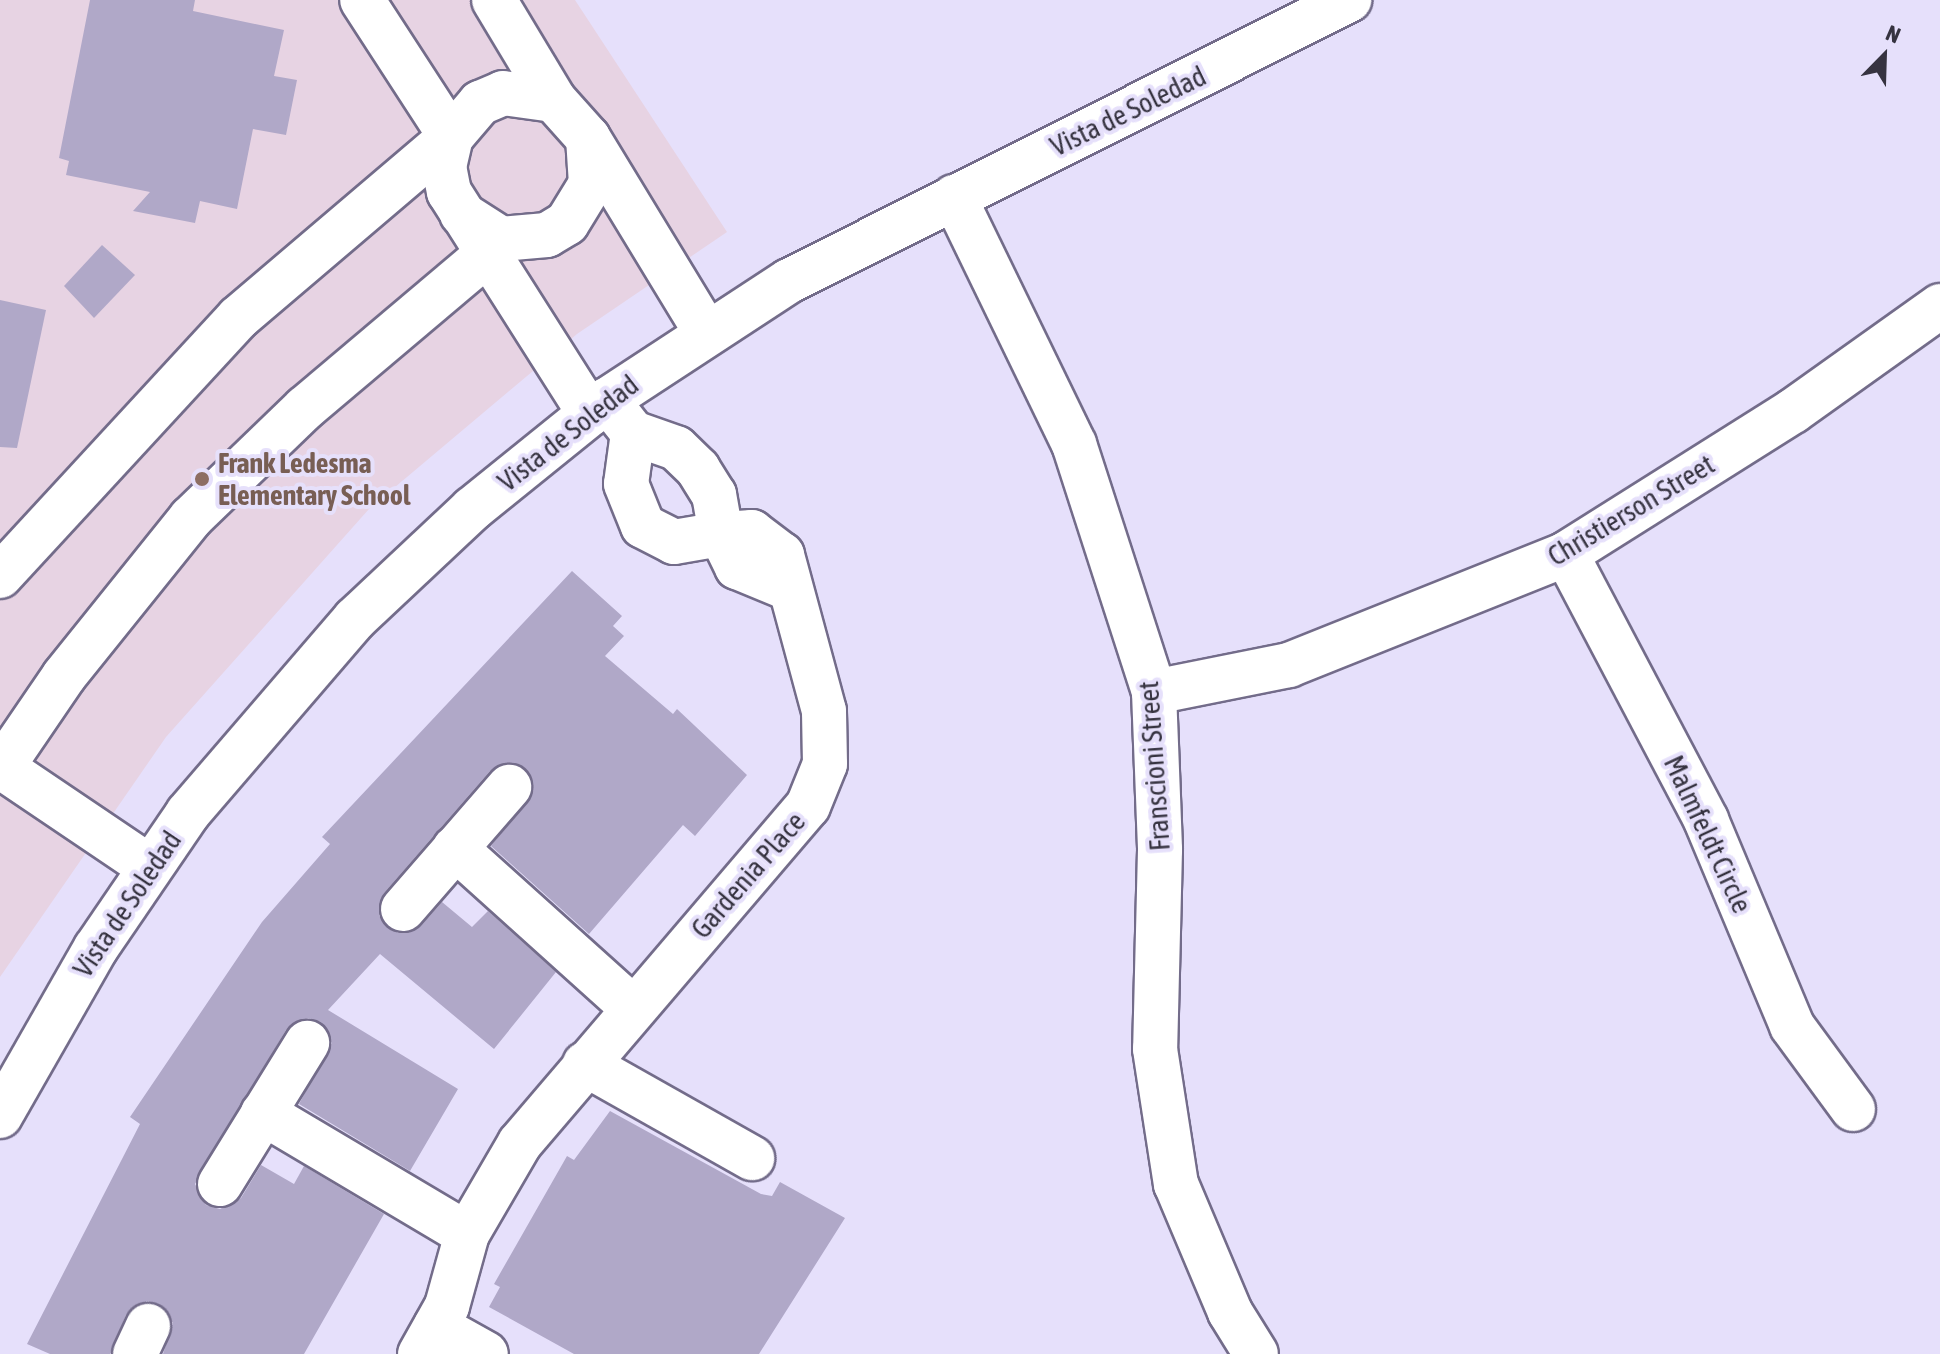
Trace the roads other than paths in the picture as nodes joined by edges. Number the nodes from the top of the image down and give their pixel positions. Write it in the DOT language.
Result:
graph roads {
  1 [pos="362,0"];
  2 [pos="494,0"];
  3 [pos="1349,0"];
  4 [pos="554,100"];
  5 [pos="451,137"];
  6 [pos="588,138"];
  7 [pos="954,197"];
  8 [pos="462,214"];
  9 [pos="487,254"];
  10 [pos="1940,306"];
  11 [pos="706,332"];
  12 [pos="610,416"];
  13 [pos="721,534"];
  14 [pos="1566,554"];
  15 [pos="0,576"];
  16 [pos="1154,692"];
  17 [pos="1,766"];
  18 [pos="509,787"];
  19 [pos="455,848"];
  20 [pos="150,867"];
  21 [pos="403,909"];
  22 [pos="633,1008"];
  23 [pos="307,1043"];
  24 [pos="585,1064"];
  25 [pos="1853,1109"];
  26 [pos="263,1113"];
  27 [pos="0,1116"];
  28 [pos="752,1158"];
  29 [pos="220,1184"];
  30 [pos="467,1234"];
  31 [pos="428,1340"];
  32 [pos="486,1354"];
  33 [pos="1256,1354"];
  1 -- 5 [label="street"];
  2 -- 4 [label="street"];
  3 -- 7 [label="street, Vista de Soledad"];
  4 -- 5 [label="street"];
  4 -- 6 [label="street"];
  5 -- 8 [label="street"];
  5 -- 15 [label="street"];
  6 -- 8 [label="street"];
  6 -- 11 [label="street"];
  7 -- 11 [label="street, Vista de Soledad"];
  7 -- 16 [label="street, Franscioni Street"];
  8 -- 9 [label="street"];
  9 -- 12 [label="street"];
  9 -- 17 [label="street"];
  10 -- 14 [label="street, Christierson Street"];
  11 -- 12 [label="street, Vista de Soledad"];
  12 -- 13 [label="street"];
  12 -- 13 [label="street"];
  12 -- 20 [label="street, Vista de Soledad"];
  13 -- 22 [label="street, Gardenia Place"];
  14 -- 16 [label="street, Christierson Street"];
  14 -- 25 [label="street, Malmfeldt Circle"];
  16 -- 33 [label="street, Franscioni Street"];
  17 -- 20 [label="street"];
  18 -- 19 [label="street"];
  19 -- 21 [label="street"];
  19 -- 22 [label="street"];
  20 -- 27 [label="street, Vista de Soledad"];
  22 -- 24 [label="street, Gardenia Place"];
  23 -- 26 [label="street"];
  24 -- 28 [label="street"];
  24 -- 30 [label="street, Gardenia Place"];
  26 -- 29 [label="street"];
  26 -- 30 [label="street"];
  30 -- 31 [label="street, Gardenia Place"];
  31 -- 32 [label="street, Gardenia Place"];
}
